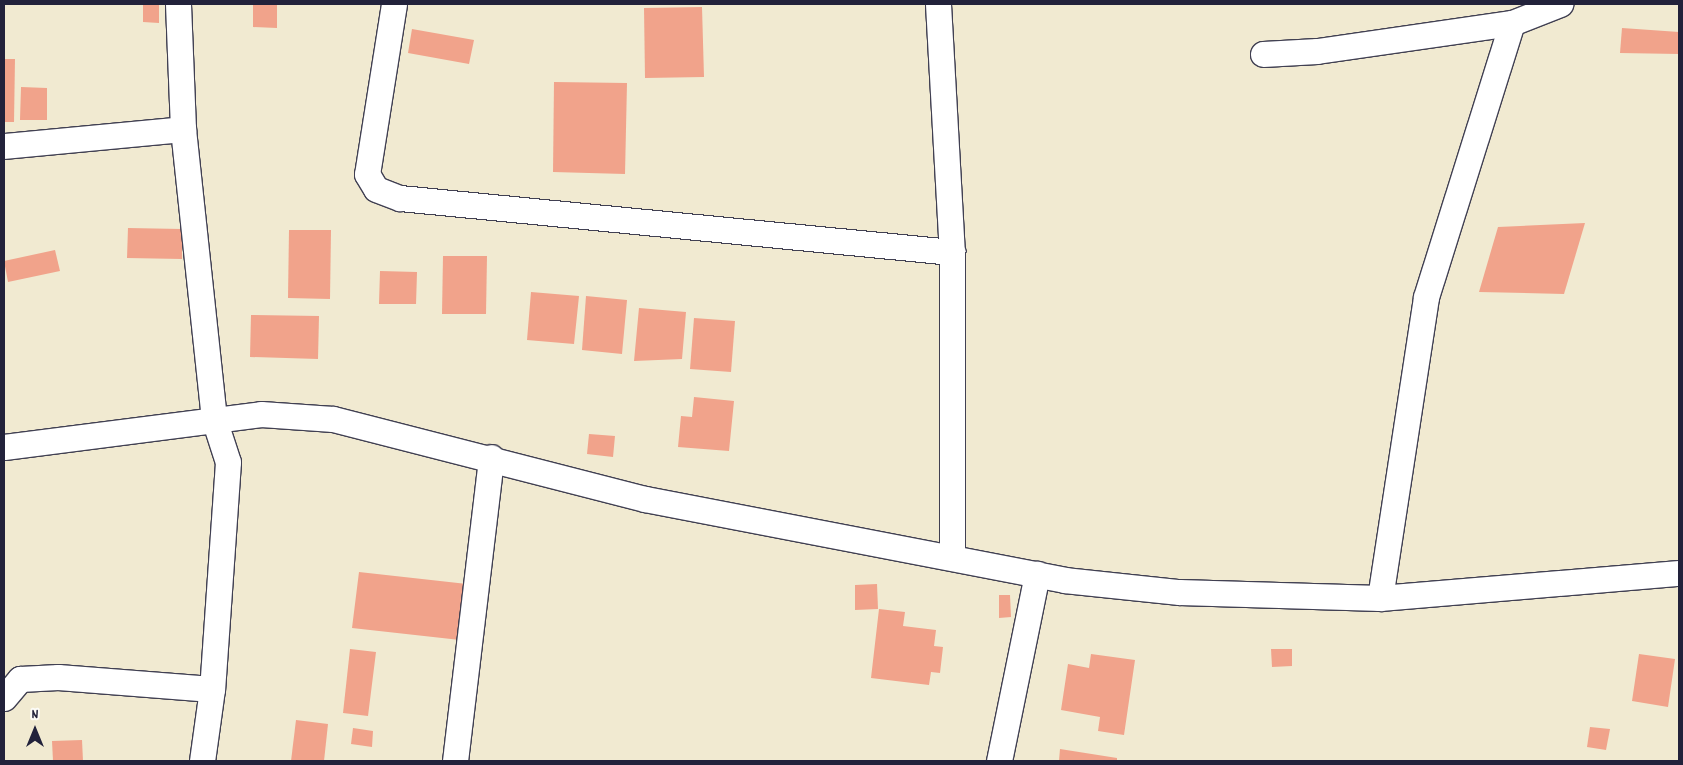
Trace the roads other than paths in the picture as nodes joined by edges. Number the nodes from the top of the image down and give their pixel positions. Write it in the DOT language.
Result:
graph roads {
  1 [pos="178,4"];
  2 [pos="394,4"];
  3 [pos="938,4"];
  4 [pos="1560,4"];
  5 [pos="1512,23"];
  6 [pos="1263,54"];
  7 [pos="183,129"];
  8 [pos="4,146"];
  9 [pos="952,252"];
  10 [pos="214,419"];
  11 [pos="4,447"];
  12 [pos="491,458"];
  13 [pos="952,557"];
  14 [pos="1679,573"];
  15 [pos="1037,574"];
  16 [pos="1380,598"];
  17 [pos="212,689"];
  18 [pos="4,698"];
  19 [pos="202,761"];
  20 [pos="455,761"];
  21 [pos="999,761"];
  1 -- 7 [label="street"];
  2 -- 9 [label="street"];
  3 -- 9 [label="street"];
  4 -- 5 [label="street"];
  5 -- 6 [label="street"];
  5 -- 16 [label="street"];
  7 -- 8 [label="street"];
  7 -- 10 [label="street"];
  9 -- 13 [label="street"];
  10 -- 11 [label="street"];
  10 -- 12 [label="street"];
  10 -- 17 [label="street"];
  12 -- 13 [label="street"];
  12 -- 20 [label="street"];
  13 -- 15 [label="street"];
  14 -- 16 [label="street"];
  15 -- 16 [label="street"];
  15 -- 21 [label="street"];
  17 -- 18 [label="street"];
  17 -- 19 [label="street"];
}
